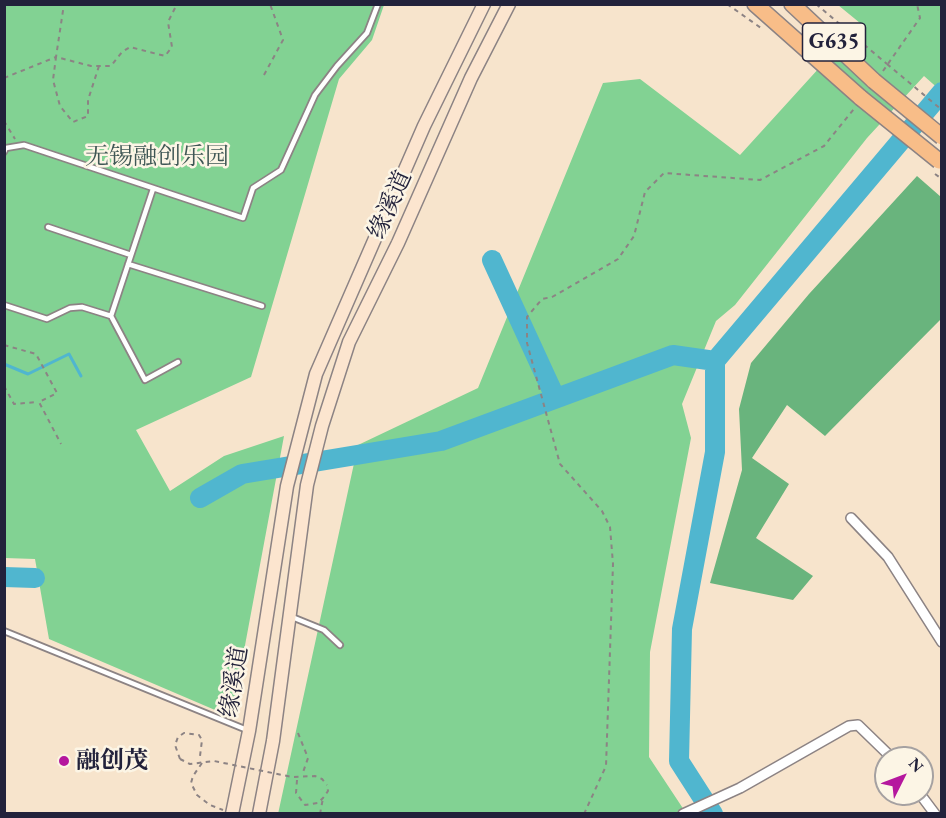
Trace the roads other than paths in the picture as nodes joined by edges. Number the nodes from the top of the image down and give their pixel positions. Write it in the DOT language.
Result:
graph roads {
  1 [pos="378,4"];
  2 [pos="484,4"];
  3 [pos="509,4"];
  4 [pos="755,4"];
  5 [pos="792,4"];
  6 [pos="942,137"];
  7 [pos="4,152"];
  8 [pos="940,163"];
  9 [pos="153,189"];
  10 [pos="48,227"];
  11 [pos="131,255"];
  12 [pos="128,264"];
  13 [pos="4,305"];
  14 [pos="262,306"];
  15 [pos="111,316"];
  16 [pos="178,362"];
  17 [pos="851,518"];
  18 [pos="290,616"];
  19 [pos="4,631"];
  20 [pos="942,642"];
  21 [pos="340,645"];
  22 [pos="249,731"];
  23 [pos="880,746"];
  24 [pos="232,813"];
  25 [pos="259,813"];
  26 [pos="685,813"];
  1 -- 9 [label="lane"];
  2 -- 22 [label="main road, 缘溪道"];
  3 -- 18 [label="main road, 缘溪道"];
  4 -- 8 [label="highway, bridge"];
  5 -- 6 [label="highway, G635, bridge"];
  7 -- 9 [label="lane"];
  9 -- 11 [label="lane"];
  10 -- 11 [label="lane"];
  11 -- 12 [label="lane"];
  12 -- 14 [label="lane"];
  12 -- 15 [label="lane"];
  13 -- 15 [label="lane"];
  15 -- 16 [label="lane"];
  17 -- 20 [label="street"];
  18 -- 21 [label="lane"];
  18 -- 25 [label="main road, 缘溪道"];
  19 -- 22 [label="lane"];
  22 -- 24 [label="main road, 缘溪道"];
  23 -- 26 [label="street"];
}
